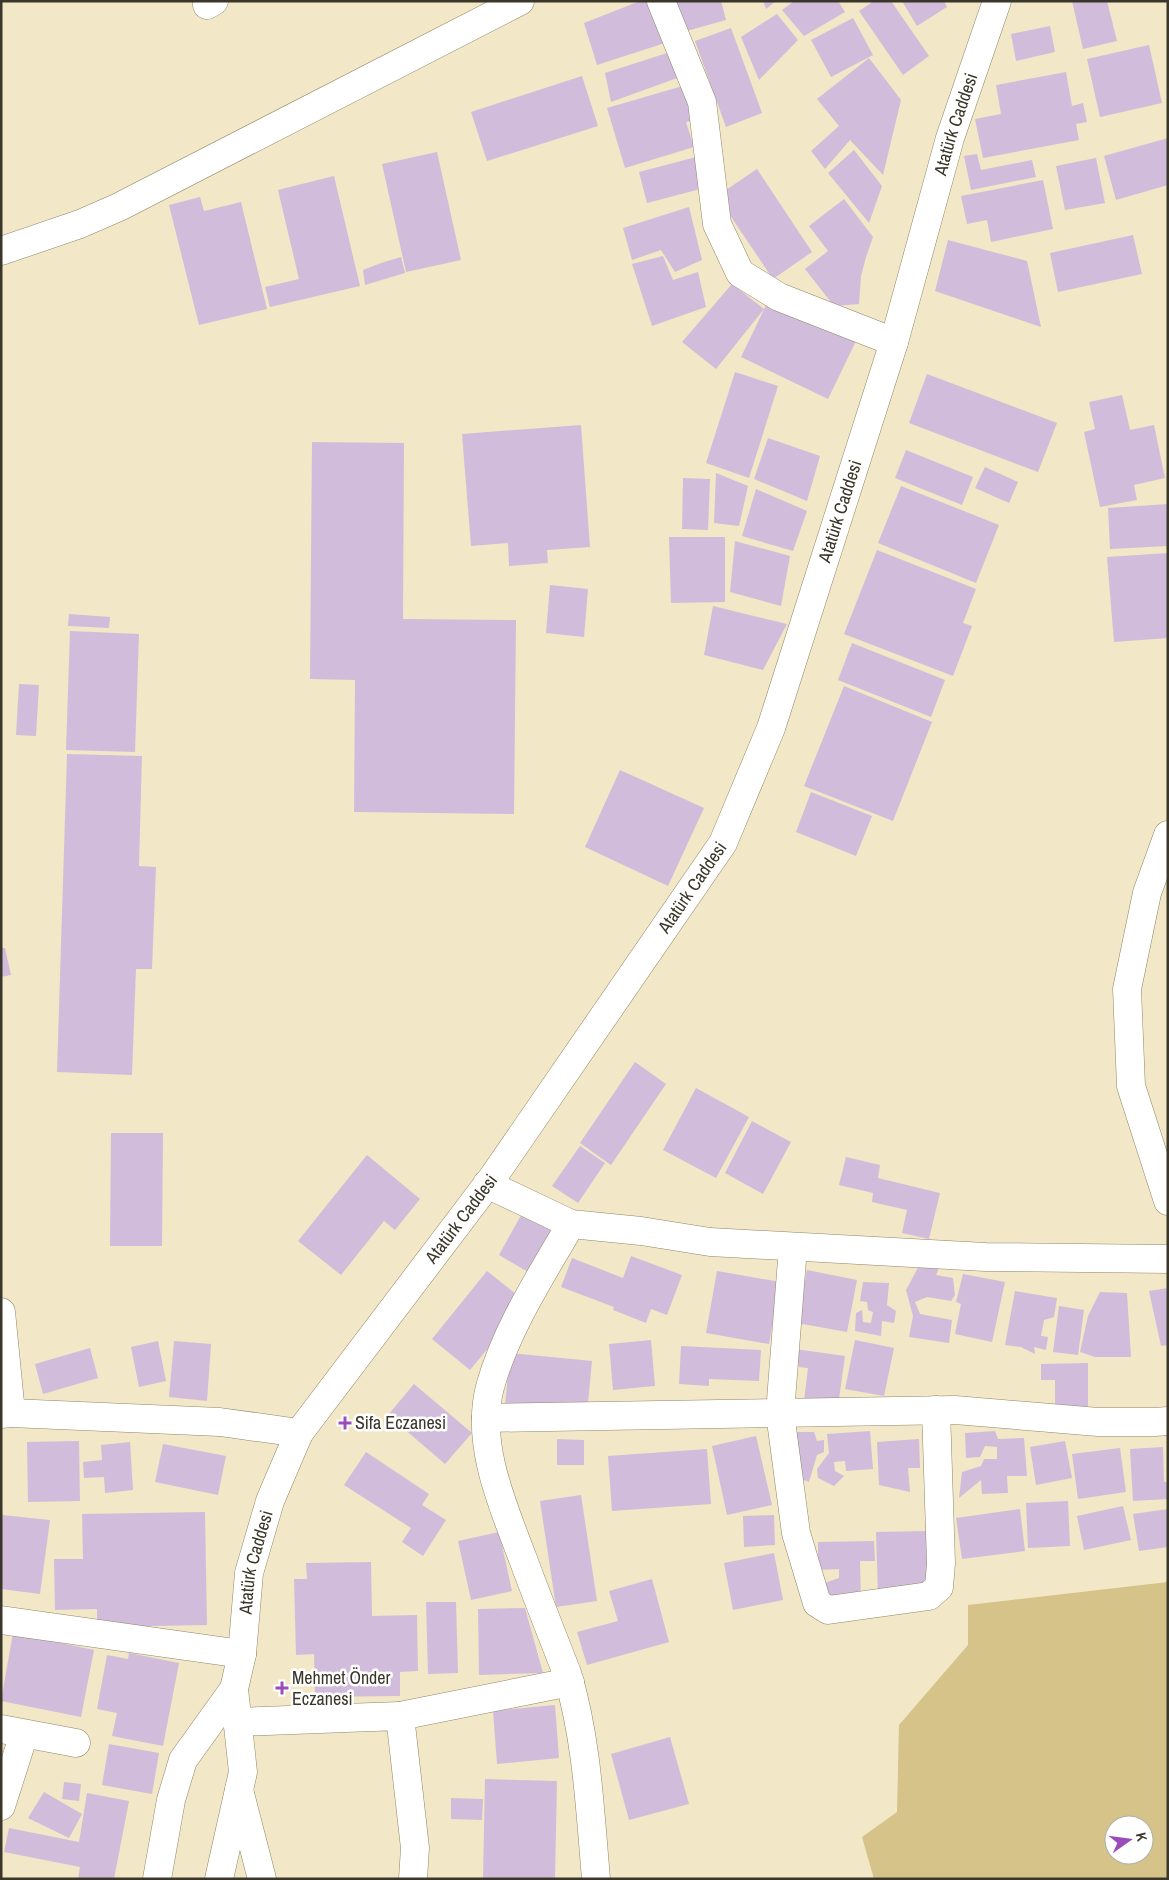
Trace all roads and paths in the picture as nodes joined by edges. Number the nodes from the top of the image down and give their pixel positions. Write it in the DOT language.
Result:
graph roads {
  1 [pos="520,1"];
  2 [pos="661,1"];
  3 [pos="997,1"];
  4 [pos="1,251"];
  5 [pos="894,342"];
  6 [pos="1168,835"];
  7 [pos="487,1184"];
  8 [pos="1168,1201"];
  9 [pos="571,1224"];
  10 [pos="792,1247"];
  11 [pos="1168,1259"];
  12 [pos="1,1312"];
  13 [pos="936,1410"];
  14 [pos="6,1413"];
  15 [pos="780,1413"];
  16 [pos="486,1418"];
  17 [pos="1168,1421"];
  18 [pos="299,1433"];
  19 [pos="1,1620"];
  20 [pos="242,1654"];
  21 [pos="570,1682"];
  22 [pos="234,1689"];
  23 [pos="400,1716"];
  24 [pos="237,1722"];
  25 [pos="13,1731"];
  26 [pos="76,1743"];
  27 [pos="239,1790"];
  28 [pos="1,1806"];
  29 [pos="158,1879"];
  30 [pos="219,1879"];
  31 [pos="262,1879"];
  32 [pos="413,1879"];
  33 [pos="596,1879"];
  1 -- 4 [label="street"];
  2 -- 5 [label="street"];
  3 -- 5 [label="street, Atatürk Caddesi"];
  5 -- 7 [label="street, Atatürk Caddesi"];
  6 -- 8 [label="street"];
  7 -- 9 [label="street"];
  7 -- 18 [label="street, Atatürk Caddesi"];
  9 -- 10 [label="street"];
  9 -- 16 [label="street"];
  10 -- 11 [label="street"];
  10 -- 15 [label="street"];
  12 -- 14 [label="street"];
  13 -- 15 [label="street"];
  13 -- 15 [label="street"];
  13 -- 17 [label="street"];
  14 -- 18 [label="street"];
  15 -- 16 [label="street"];
  16 -- 21 [label="street"];
  18 -- 20 [label="street, Atatürk Caddesi"];
  19 -- 20 [label="street"];
  20 -- 22 [label="street, Atatürk Caddesi"];
  21 -- 23 [label="street"];
  21 -- 33 [label="street"];
  22 -- 24 [label="street"];
  22 -- 29 [label="street"];
  23 -- 24 [label="street"];
  23 -- 32 [label="street"];
  24 -- 27 [label="street"];
  25 -- 26 [label="street"];
  25 -- 28 [label="street"];
  27 -- 30 [label="street"];
  27 -- 31 [label="street"];
}
